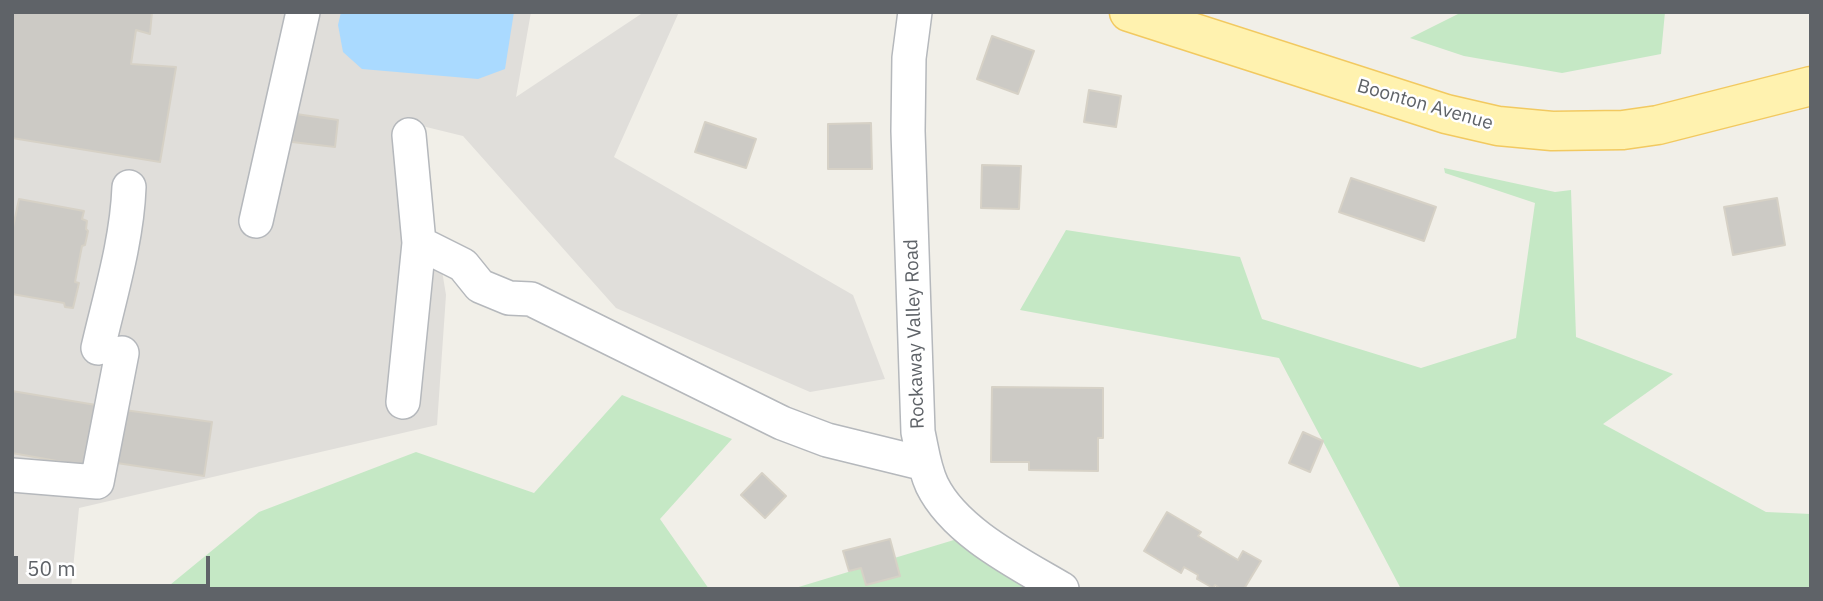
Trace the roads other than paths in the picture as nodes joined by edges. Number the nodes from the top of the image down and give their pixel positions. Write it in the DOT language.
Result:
graph roads {
  1 [pos="303,12"];
  2 [pos="915,12"];
  3 [pos="1129,12"];
  4 [pos="1811,86"];
  5 [pos="409,135"];
  6 [pos="130,187"];
  7 [pos="256,221"];
  8 [pos="419,243"];
  9 [pos="403,402"];
  10 [pos="925,464"];
  11 [pos="12,475"];
  12 [pos="1062,589"];
  1 -- 7 [label="street"];
  2 -- 10 [label="street, Rockaway Valley Road"];
  3 -- 4 [label="main road, Boonton Avenue"];
  5 -- 8 [label="street"];
  6 -- 11 [label="street"];
  8 -- 9 [label="street"];
  8 -- 10 [label="street"];
  10 -- 12 [label="street, Rockaway Valley Road"];
}
